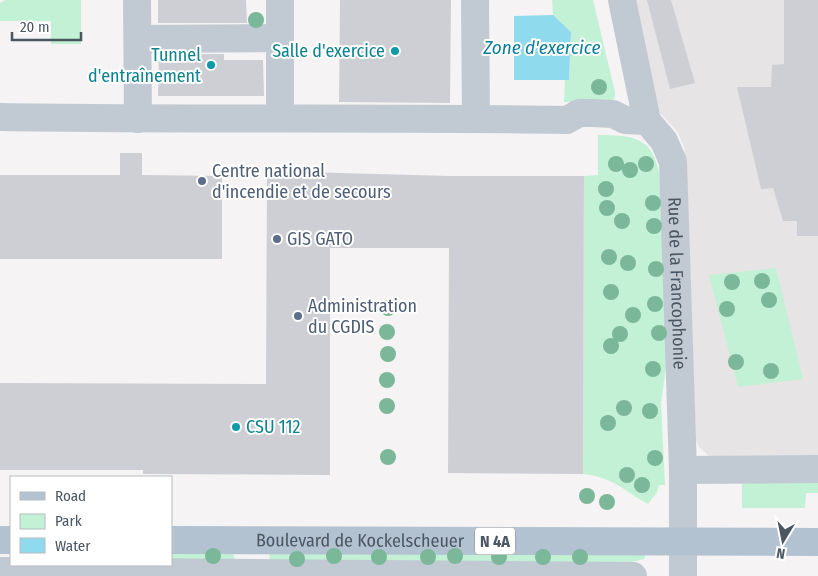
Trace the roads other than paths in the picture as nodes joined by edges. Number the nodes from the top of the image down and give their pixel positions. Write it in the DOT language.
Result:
graph roads {
  1 [pos="137,0"];
  2 [pos="280,0"];
  3 [pos="475,0"];
  4 [pos="622,0"];
  5 [pos="280,38"];
  6 [pos="138,40"];
  7 [pos="0,117"];
  8 [pos="280,118"];
  9 [pos="138,119"];
  10 [pos="476,119"];
  11 [pos="636,120"];
  12 [pos="816,469"];
  13 [pos="683,470"];
  14 [pos="172,540"];
  15 [pos="249,540"];
  16 [pos="683,542"];
  17 [pos="818,542"];
  18 [pos="92,568"];
  19 [pos="0,571"];
  20 [pos="248,572"];
  21 [pos="633,576"];
  22 [pos="683,576"];
  1 -- 6 [label="street"];
  2 -- 5 [label="street"];
  3 -- 10 [label="street"];
  4 -- 11 [label="street"];
  5 -- 6 [label="street"];
  5 -- 8 [label="street"];
  6 -- 9 [label="street"];
  7 -- 9 [label="street"];
  8 -- 9 [label="street"];
  8 -- 10 [label="street"];
  10 -- 11 [label="street"];
  11 -- 13 [label="street, Rue de la Francophonie"];
  12 -- 13 [label="street"];
  13 -- 16 [label="street, Rue de la Francophonie"];
  14 -- 15 [label="main road, Boulevard de Kockelscheuer / N 4A"];
  15 -- 16 [label="main road, Boulevard de Kockelscheuer / N 4A"];
  15 -- 20 [label="street"];
  16 -- 17 [label="main road, Boulevard de Kockelscheuer / N 4A"];
  16 -- 22 [label="street, Rue de la Francophonie"];
  18 -- 19 [label="street, Boulevard de Kockelscheuer"];
  18 -- 20 [label="street, Boulevard de Kockelscheuer"];
  20 -- 21 [label="street, Boulevard de Kockelscheuer"];
}
